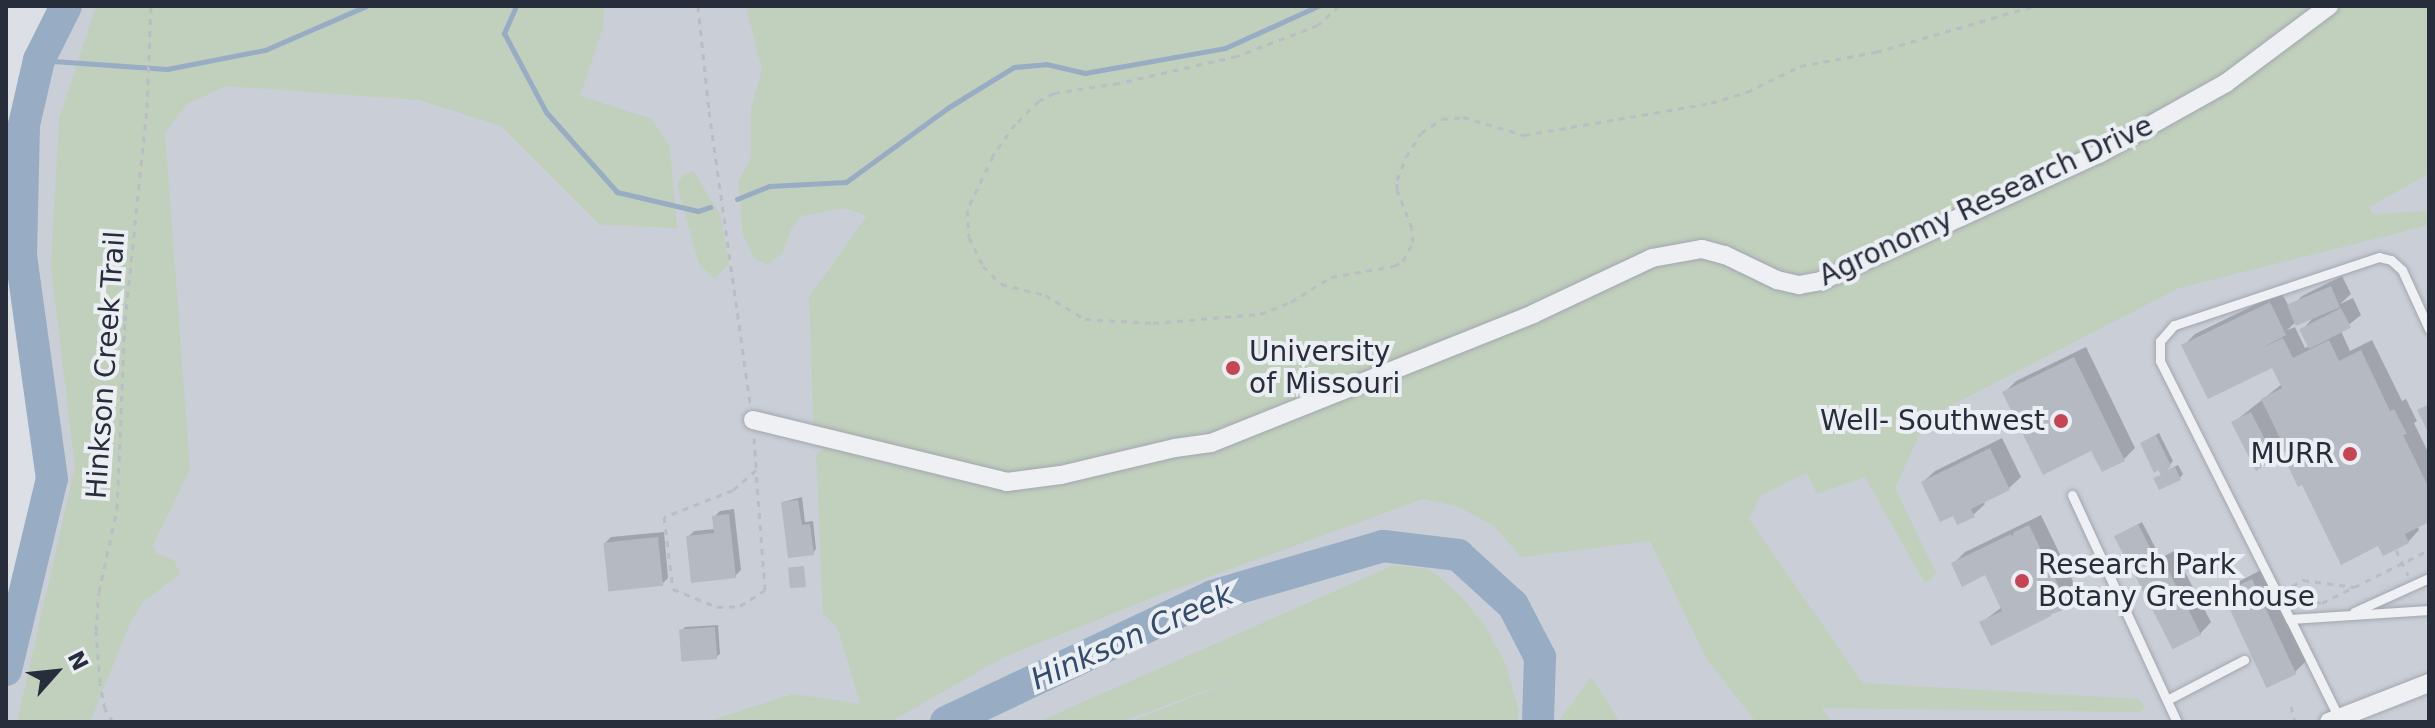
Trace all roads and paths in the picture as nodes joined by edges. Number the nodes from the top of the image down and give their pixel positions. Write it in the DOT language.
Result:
graph roads {
  1 [pos="151,6"];
  2 [pos="698,6"];
  3 [pos="1339,6"];
  4 [pos="2033,6"];
  5 [pos="2329,6"];
  6 [pos="2429,329"];
  7 [pos="753,420"];
  8 [pos="756,470"];
  9 [pos="2072,495"];
  10 [pos="2396,550"];
  11 [pos="2429,550"];
  12 [pos="2402,563"];
  13 [pos="2429,578"];
  14 [pos="2413,586"];
  15 [pos="2355,587"];
  16 [pos="2322,603"];
  17 [pos="2429,610"];
  18 [pos="2347,615"];
  19 [pos="2290,619"];
  20 [pos="2244,660"];
  21 [pos="2429,683"];
  22 [pos="2167,700"];
  23 [pos="2291,706"];
  24 [pos="2334,720"];
  25 [pos="113,722"];
  26 [pos="2177,722"];
  27 [pos="2295,722"];
  1 -- 25 [label="path, Hinkson Creek Trail"];
  2 -- 7 [label="path"];
  3 -- 4 [label="path"];
  5 -- 7 [label="street, Agronomy Research Drive"];
  6 -- 19 [label="lane"];
  7 -- 8 [label="path"];
  8 -- 8 [label="path"];
  9 -- 22 [label="lane"];
  10 -- 12 [label="path"];
  11 -- 12 [label="path"];
  12 -- 14 [label="path"];
  12 -- 15 [label="path"];
  13 -- 14 [label="lane"];
  14 -- 18 [label="lane"];
  15 -- 16 [label="path"];
  15 -- 16 [label="path"];
  16 -- 19 [label="path"];
  17 -- 18 [label="lane"];
  18 -- 19 [label="lane"];
  19 -- 24 [label="lane"];
  20 -- 22 [label="lane"];
  21 -- 24 [label="street"];
  22 -- 26 [label="lane"];
  23 -- 27 [label="path"];
}
